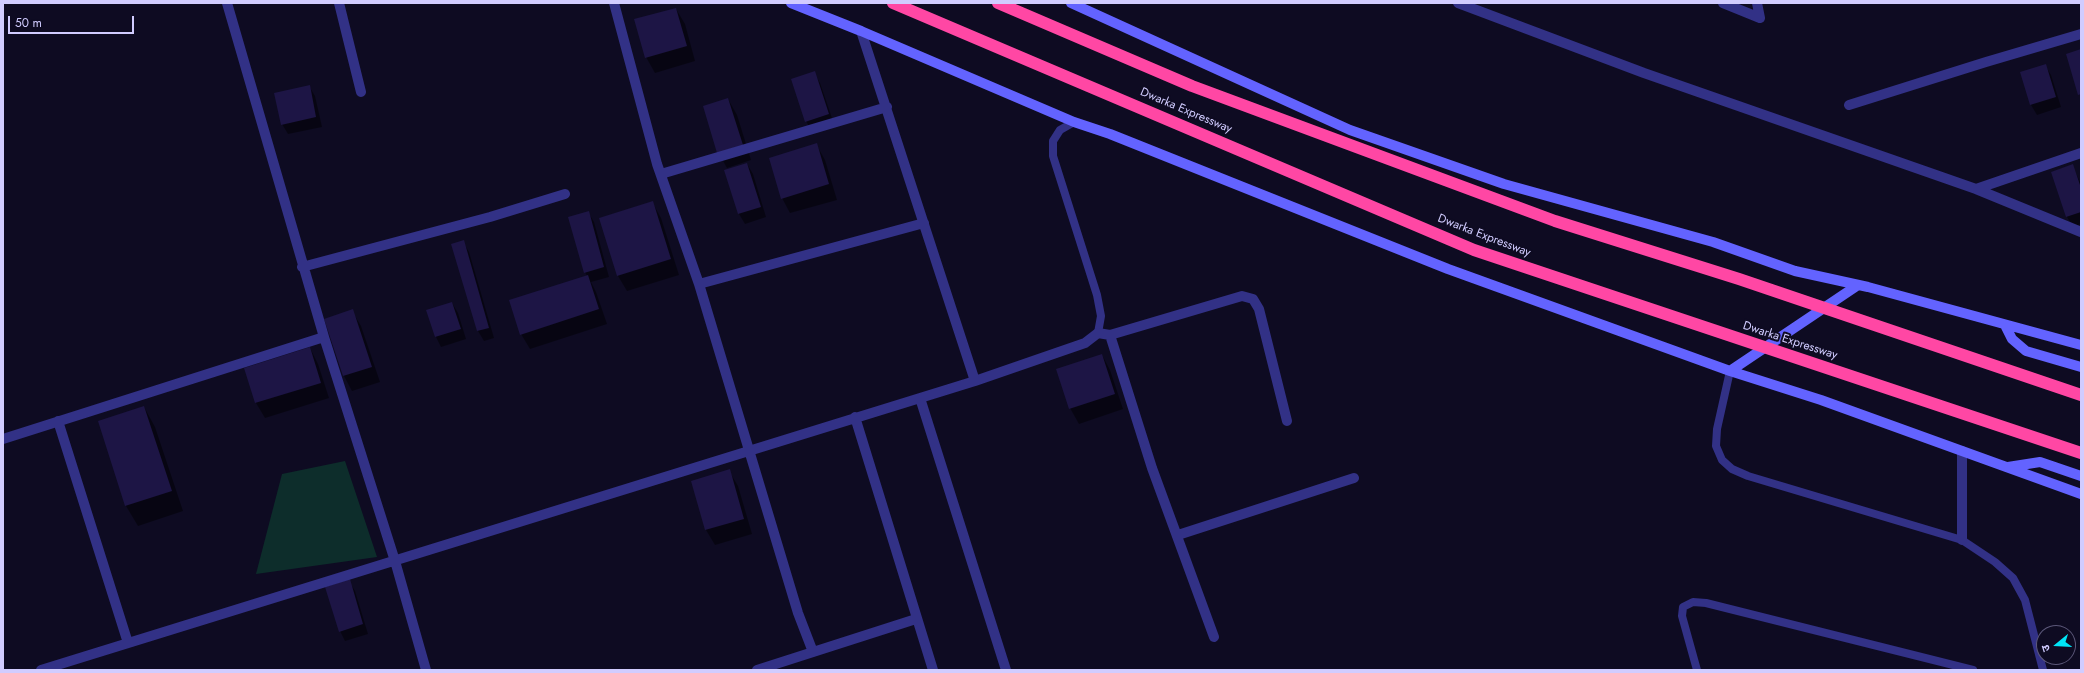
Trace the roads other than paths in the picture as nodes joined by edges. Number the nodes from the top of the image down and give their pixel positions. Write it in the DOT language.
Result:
graph roads {
  1 [pos="227,3"];
  2 [pos="339,3"];
  3 [pos="614,3"];
  4 [pos="791,3"];
  5 [pos="893,3"];
  6 [pos="998,3"];
  7 [pos="1070,3"];
  8 [pos="1458,3"];
  9 [pos="1723,3"];
  10 [pos="1756,3"];
  11 [pos="861,31"];
  12 [pos="2081,34"];
  13 [pos="361,92"];
  14 [pos="1849,105"];
  15 [pos="887,107"];
  16 [pos="1074,122"];
  17 [pos="2081,153"];
  18 [pos="660,174"];
  19 [pos="1976,189"];
  20 [pos="565,194"];
  21 [pos="924,223"];
  22 [pos="2081,232"];
  23 [pos="302,267"];
  24 [pos="699,284"];
  25 [pos="1858,285"];
  26 [pos="2005,325"];
  27 [pos="1098,333"];
  28 [pos="1110,334"];
  29 [pos="324,337"];
  30 [pos="2081,345"];
  31 [pos="2081,367"];
  32 [pos="1730,371"];
  33 [pos="975,381"];
  34 [pos="2081,396"];
  35 [pos="920,398"];
  36 [pos="855,418"];
  37 [pos="1287,420"];
  38 [pos="58,421"];
  39 [pos="3,439"];
  40 [pos="749,450"];
  41 [pos="1962,451"];
  42 [pos="2081,453"];
  43 [pos="2007,467"];
  44 [pos="2081,476"];
  45 [pos="1354,478"];
  46 [pos="2081,494"];
  47 [pos="1178,535"];
  48 [pos="1962,540"];
  49 [pos="395,561"];
  50 [pos="916,619"];
  51 [pos="1214,637"];
  52 [pos="128,643"];
  53 [pos="813,652"];
  54 [pos="41,670"];
  55 [pos="426,670"];
  56 [pos="757,670"];
  57 [pos="933,670"];
  58 [pos="1006,670"];
  59 [pos="1697,670"];
  60 [pos="1973,670"];
  61 [pos="2043,670"];
  1 -- 23 [label="street"];
  2 -- 13 [label="street"];
  3 -- 18 [label="street"];
  4 -- 11 [label="street"];
  5 -- 42 [label="highway, Dwarka Expressway, bridge"];
  6 -- 34 [label="highway, Dwarka Expressway, bridge"];
  7 -- 25 [label="street"];
  8 -- 19 [label="street"];
  9 -- 10 [label="street"];
  11 -- 15 [label="street"];
  11 -- 16 [label="street"];
  12 -- 14 [label="street"];
  15 -- 18 [label="street"];
  15 -- 21 [label="street"];
  16 -- 27 [label="lane"];
  16 -- 32 [label="street"];
  17 -- 19 [label="street"];
  18 -- 24 [label="street"];
  19 -- 22 [label="street"];
  20 -- 23 [label="street"];
  21 -- 24 [label="street"];
  21 -- 33 [label="street"];
  23 -- 29 [label="street"];
  24 -- 40 [label="street"];
  25 -- 26 [label="street"];
  25 -- 32 [label="street"];
  26 -- 30 [label="street"];
  26 -- 31 [label="street"];
  27 -- 28 [label="street"];
  27 -- 33 [label="street"];
  28 -- 37 [label="street"];
  28 -- 47 [label="street"];
  29 -- 38 [label="street"];
  29 -- 49 [label="street"];
  32 -- 41 [label="street"];
  32 -- 48 [label="lane"];
  33 -- 35 [label="street"];
  35 -- 36 [label="street"];
  35 -- 58 [label="street"];
  36 -- 40 [label="street"];
  36 -- 50 [label="street"];
  38 -- 39 [label="street"];
  38 -- 52 [label="street"];
  40 -- 49 [label="street"];
  40 -- 53 [label="street"];
  41 -- 43 [label="street"];
  41 -- 48 [label="street"];
  43 -- 44 [label="street"];
  43 -- 46 [label="street"];
  45 -- 47 [label="street"];
  47 -- 51 [label="street"];
  48 -- 61 [label="lane"];
  49 -- 52 [label="street"];
  49 -- 55 [label="street"];
  50 -- 53 [label="street"];
  50 -- 57 [label="street"];
  52 -- 54 [label="street"];
  53 -- 56 [label="street"];
  59 -- 60 [label="lane"];
}
